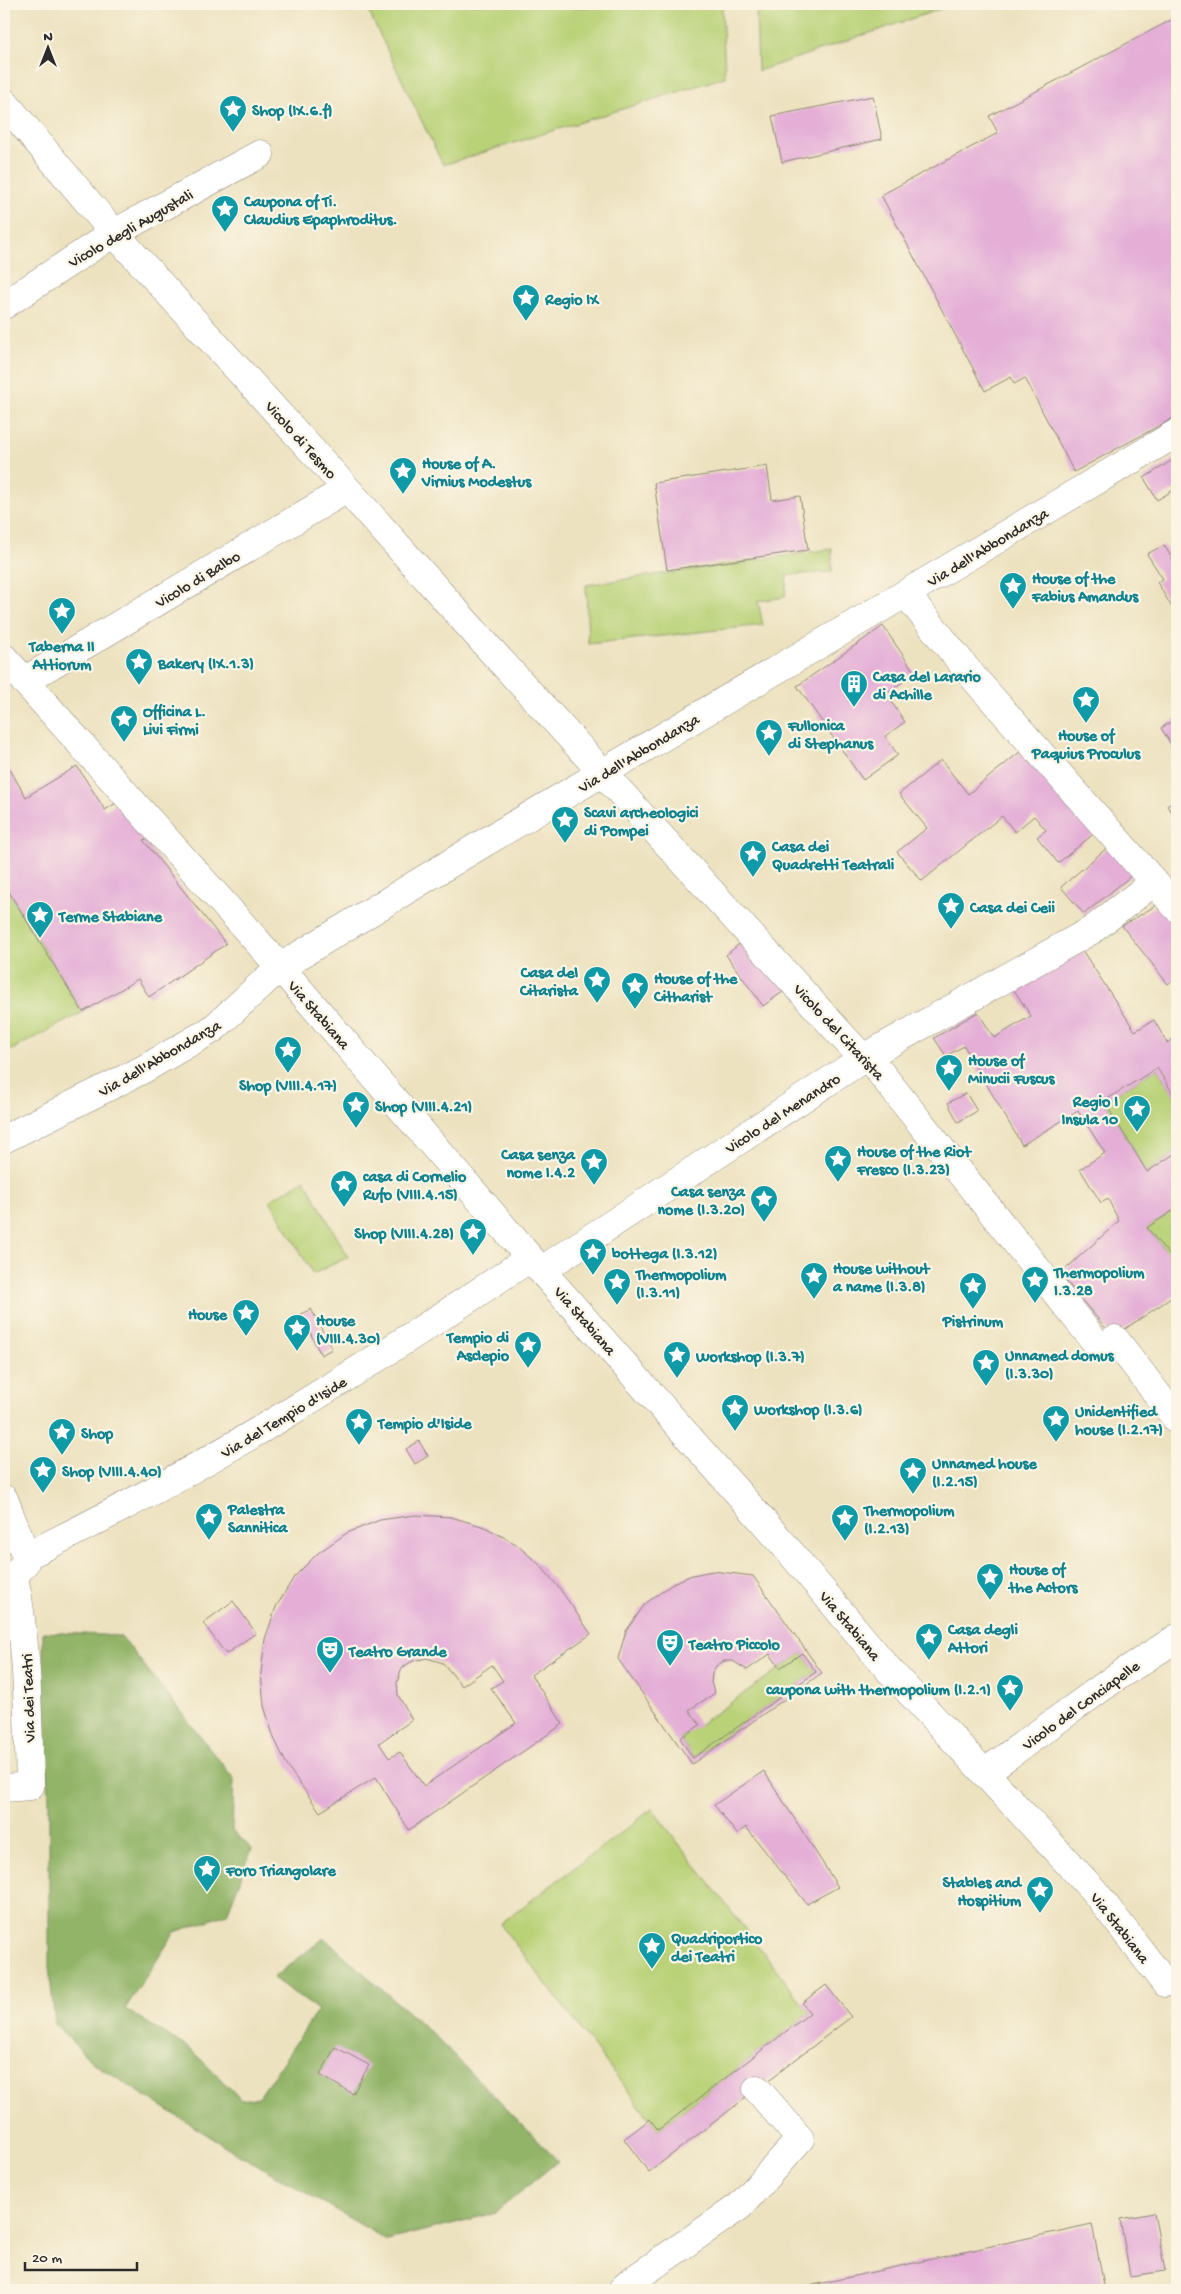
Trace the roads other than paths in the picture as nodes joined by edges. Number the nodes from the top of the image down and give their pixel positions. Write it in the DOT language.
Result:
graph roads {
  1 [pos="4,102"];
  2 [pos="260,154"];
  3 [pos="114,233"];
  4 [pos="4,305"];
  5 [pos="1177,433"];
  6 [pos="347,489"];
  7 [pos="906,594"];
  8 [pos="4,658"];
  9 [pos="36,675"];
  10 [pos="603,773"];
  11 [pos="1154,882"];
  12 [pos="1177,908"];
  13 [pos="280,967"];
  14 [pos="867,1056"];
  15 [pos="4,1139"];
  16 [pos="536,1264"];
  17 [pos="1177,1420"];
  18 [pos="4,1499"];
  19 [pos="15,1570"];
  20 [pos="1177,1638"];
  21 [pos="984,1774"];
  22 [pos="17,1787"];
  23 [pos="1165,1983"];
  24 [pos="757,2088"];
  25 [pos="622,2290"];
  1 -- 3 [label="street, Vicolo di Tesmo"];
  2 -- 3 [label="street, Vicolo degli Augustali"];
  3 -- 4 [label="street, Vicolo degli Augustali"];
  3 -- 6 [label="street, Vicolo di Tesmo"];
  5 -- 7 [label="street, Via dell'Abbondanza"];
  6 -- 9 [label="street, Vicolo di Balbo"];
  6 -- 10 [label="street, Vicolo di Tesmo"];
  7 -- 10 [label="street, Via dell'Abbondanza"];
  7 -- 11 [label="street"];
  8 -- 9 [label="street, Via Stabiana"];
  9 -- 13 [label="street, Via Stabiana"];
  10 -- 13 [label="street, Via dell'Abbondanza"];
  10 -- 14 [label="street, Vicolo del Citarista"];
  11 -- 12 [label="street"];
  11 -- 14 [label="street, Vicolo del Menandro"];
  13 -- 15 [label="street, Via dell'Abbondanza"];
  13 -- 16 [label="street, Via Stabiana"];
  14 -- 16 [label="street, Vicolo del Menandro"];
  14 -- 17 [label="street, Vicolo del Citarista"];
  16 -- 19 [label="street, Via del Tempio d'Iside"];
  16 -- 21 [label="street, Via Stabiana"];
  18 -- 19 [label="street, Via dei Teatri"];
  19 -- 22 [label="street, Via dei Teatri"];
  20 -- 21 [label="street, Vicolo del Conciapelle"];
  21 -- 23 [label="street, Via Stabiana"];
  24 -- 25 [label="street"];
}
